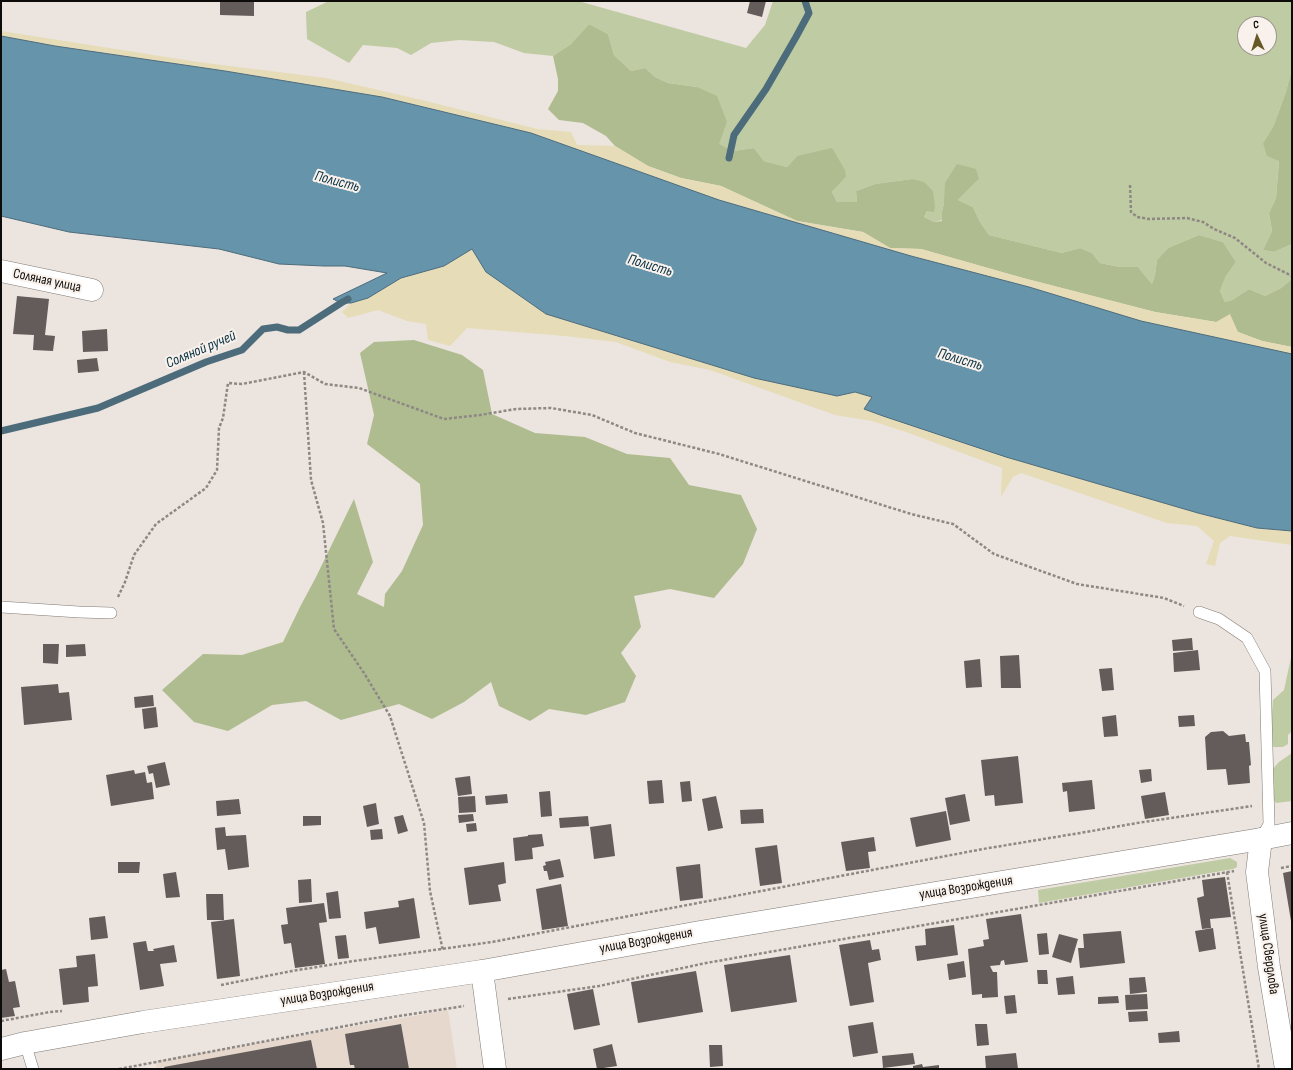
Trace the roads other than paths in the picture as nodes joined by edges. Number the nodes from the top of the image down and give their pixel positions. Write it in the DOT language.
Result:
graph roads {
  1 [pos="1,271"];
  2 [pos="92,290"];
  3 [pos="1,607"];
  4 [pos="1199,612"];
  5 [pos="111,613"];
  6 [pos="1292,833"];
  7 [pos="1262,839"];
  8 [pos="482,971"];
  9 [pos="25,1043"];
  10 [pos="1,1050"];
  11 [pos="33,1069"];
  12 [pos="495,1069"];
  13 [pos="1286,1069"];
  1 -- 2 [label="street, Соляная улица"];
  3 -- 5 [label="lane"];
  4 -- 7 [label="lane"];
  6 -- 7 [label="street, улица Возрождения"];
  7 -- 8 [label="street, улица Возрождения"];
  7 -- 13 [label="street, улица Свердлова"];
  8 -- 9 [label="street, улица Возрождения"];
  8 -- 12 [label="street"];
  9 -- 10 [label="street, улица Возрождения"];
  9 -- 11 [label="lane"];
}
